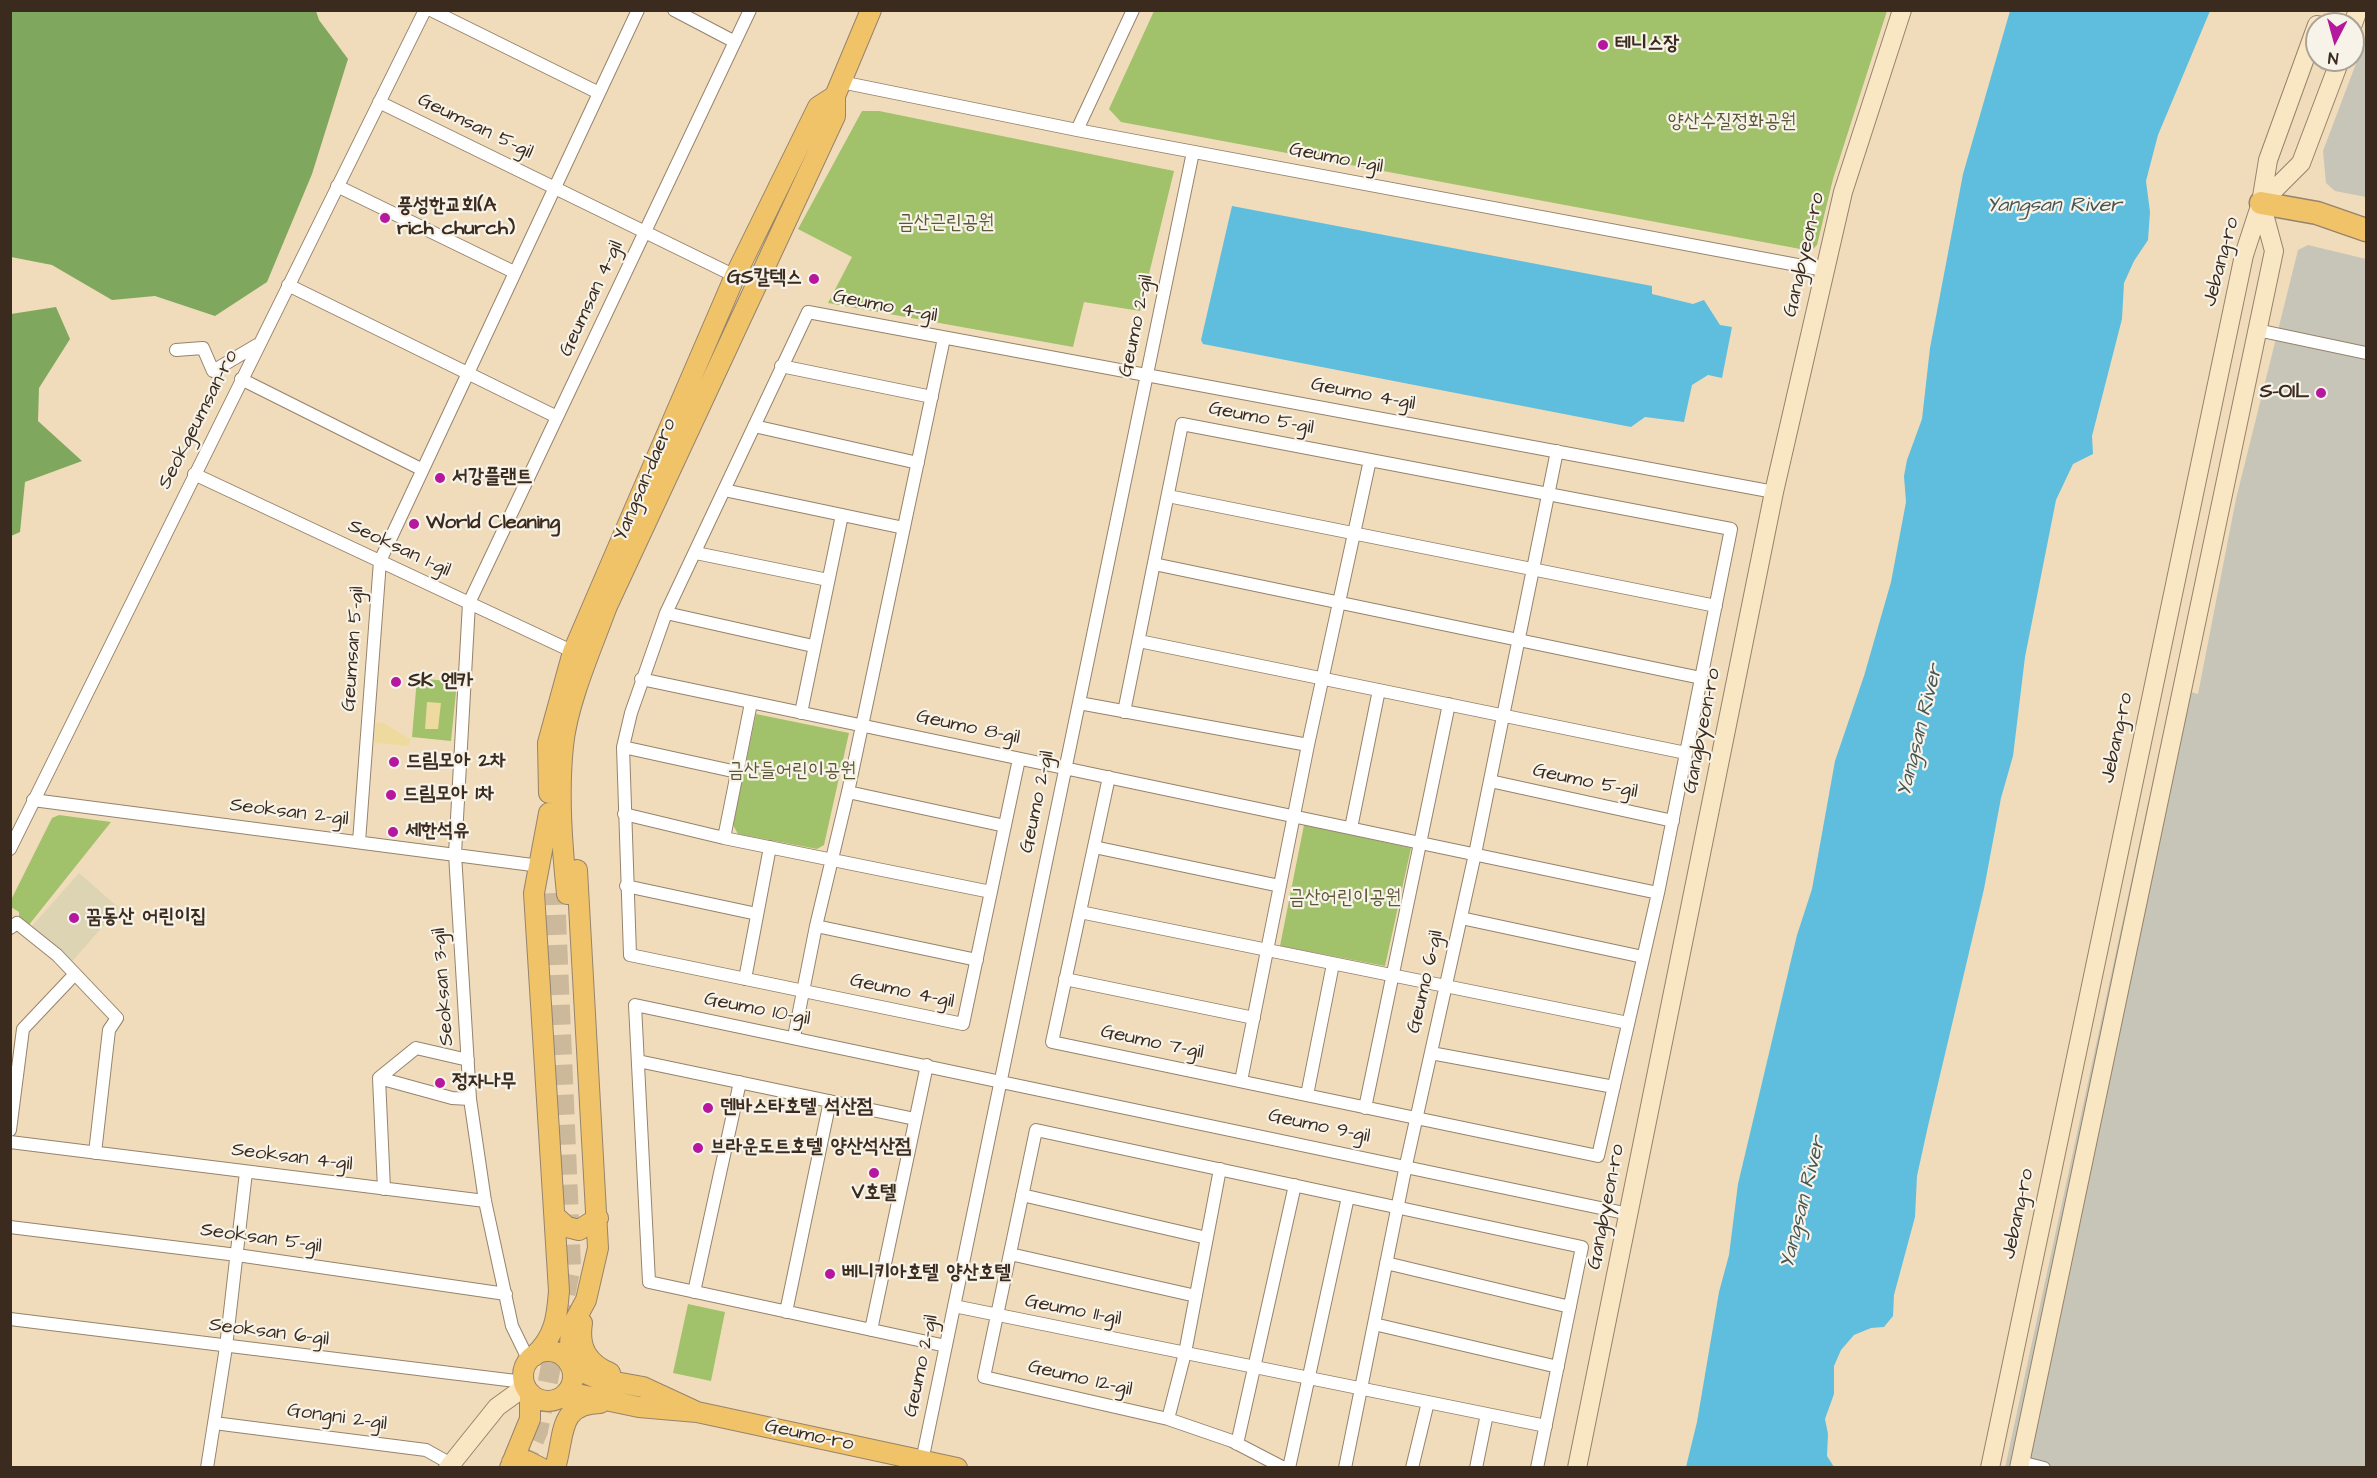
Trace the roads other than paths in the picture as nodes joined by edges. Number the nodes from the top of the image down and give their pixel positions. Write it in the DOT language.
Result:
graph roads {
  1 [pos="424,10"];
  2 [pos="431,10"];
  3 [pos="638,10"];
  4 [pos="674,10"];
  5 [pos="750,10"];
  6 [pos="871,10"];
  7 [pos="1133,10"];
  8 [pos="1902,10"];
  9 [pos="735,42"];
  10 [pos="2305,58"];
  11 [pos="2335,72"];
  12 [pos="838,89"];
  13 [pos="599,93"];
  14 [pos="379,102"];
  15 [pos="1077,130"];
  16 [pos="1193,152"];
  17 [pos="337,186"];
  18 [pos="554,188"];
  19 [pos="2262,202"];
  20 [pos="2367,212"];
  21 [pos="2317,213"];
  22 [pos="646,230"];
  23 [pos="2367,230"];
  24 [pos="1824,270"];
  25 [pos="514,272"];
  26 [pos="735,276"];
  27 [pos="288,285"];
  28 [pos="2257,330"];
  29 [pos="944,338"];
  30 [pos="258,344"];
  31 [pos="176,350"];
  32 [pos="2367,353"];
  33 [pos="781,366"];
  34 [pos="467,372"];
  35 [pos="1147,375"];
  36 [pos="241,379"];
  37 [pos="932,397"];
  38 [pos="557,417"];
  39 [pos="754,426"];
  40 [pos="1557,451"];
  41 [pos="1370,460"];
  42 [pos="918,463"];
  43 [pos="421,469"];
  44 [pos="194,474"];
  45 [pos="724,490"];
  46 [pos="1774,492"];
  47 [pos="1549,494"];
  48 [pos="1168,496"];
  49 [pos="842,515"];
  50 [pos="904,528"];
  51 [pos="1355,534"];
  52 [pos="696,553"];
  53 [pos="380,561"];
  54 [pos="1154,564"];
  55 [pos="1533,569"];
  56 [pos="828,580"];
  57 [pos="469,603"];
  58 [pos="1340,603"];
  59 [pos="1716,606"];
  60 [pos="666,613"];
  61 [pos="1519,640"];
  62 [pos="1138,641"];
  63 [pos="813,646"];
  64 [pos="580,654"];
  65 [pos="1701,678"];
  66 [pos="1323,679"];
  67 [pos="640,680"];
  68 [pos="1379,690"];
  69 [pos="751,703"];
  70 [pos="1079,703"];
  71 [pos="1449,704"];
  72 [pos="1124,712"];
  73 [pos="801,713"];
  74 [pos="1503,715"];
  75 [pos="862,726"];
  76 [pos="1308,745"];
  77 [pos="623,747"];
  78 [pos="1686,753"];
  79 [pos="1019,759"];
  80 [pos="1065,768"];
  81 [pos="737,772"];
  82 [pos="562,775"];
  83 [pos="1109,777"];
  84 [pos="1490,781"];
  85 [pos="848,792"];
  86 [pos="33,800"];
  87 [pos="549,813"];
  88 [pos="624,814"];
  89 [pos="1296,817"];
  90 [pos="1672,821"];
  91 [pos="1005,826"];
  92 [pos="1351,828"];
  93 [pos="724,838"];
  94 [pos="359,842"];
  95 [pos="1419,842"];
  96 [pos="1094,847"];
  97 [pos="770,848"];
  98 [pos="10,849"];
  99 [pos="455,854"];
  100 [pos="1475,854"];
  101 [pos="833,861"];
  102 [pos="540,866"];
  103 [pos="626,886"];
  104 [pos="1280,886"];
  105 [pos="991,892"];
  106 [pos="1658,892"];
  107 [pos="1080,912"];
  108 [pos="758,914"];
  109 [pos="1461,918"];
  110 [pos="816,926"];
  111 [pos="10,928"];
  112 [pos="1267,950"];
  113 [pos="1644,957"];
  114 [pos="977,960"];
  115 [pos="1333,963"];
  116 [pos="74,975"];
  117 [pos="1392,975"];
  118 [pos="745,979"];
  119 [pos="1065,979"];
  120 [pos="1445,986"];
  121 [pos="803,991"];
  122 [pos="1254,1018"];
  123 [pos="1628,1023"];
  124 [pos="794,1037"];
  125 [pos="1431,1053"];
  126 [pos="468,1060"];
  127 [pos="638,1060"];
  128 [pos="927,1065"];
  129 [pos="379,1078"];
  130 [pos="1001,1080"];
  131 [pos="1241,1081"];
  132 [pos="740,1082"];
  133 [pos="1614,1087"];
  134 [pos="1307,1095"];
  135 [pos="470,1099"];
  136 [pos="830,1101"];
  137 [pos="1365,1108"];
  138 [pos="1416,1118"];
  139 [pos="915,1119"];
  140 [pos="10,1130"];
  141 [pos="10,1142"];
  142 [pos="95,1153"];
  143 [pos="1406,1165"];
  144 [pos="1220,1169"];
  145 [pos="246,1172"];
  146 [pos="1295,1185"];
  147 [pos="384,1189"];
  148 [pos="1022,1195"];
  149 [pos="1348,1197"];
  150 [pos="484,1202"];
  151 [pos="1397,1207"];
  152 [pos="1629,1214"];
  153 [pos="555,1215"];
  154 [pos="598,1218"];
  155 [pos="10,1227"];
  156 [pos="1207,1238"];
  157 [pos="1010,1254"];
  158 [pos="237,1255"];
  159 [pos="1386,1263"];
  160 [pos="694,1292"];
  161 [pos="506,1294"];
  162 [pos="1196,1296"];
  163 [pos="586,1300"];
  164 [pos="954,1306"];
  165 [pos="1570,1306"];
  166 [pos="786,1312"];
  167 [pos="997,1315"];
  168 [pos="10,1320"];
  169 [pos="1374,1324"];
  170 [pos="871,1330"];
  171 [pos="946,1346"];
  172 [pos="226,1347"];
  173 [pos="1185,1353"];
  174 [pos="531,1358"];
  175 [pos="570,1365"];
  176 [pos="1254,1367"];
  177 [pos="1558,1367"];
  178 [pos="1308,1378"];
  179 [pos="527,1387"];
  180 [pos="643,1387"];
  181 [pos="1361,1389"];
  182 [pos="567,1393"];
  183 [pos="1428,1402"];
  184 [pos="617,1403"];
  185 [pos="697,1412"];
  186 [pos="1487,1414"];
  187 [pos="1168,1419"];
  188 [pos="214,1424"];
  189 [pos="1546,1426"];
  190 [pos="1237,1444"];
  191 [pos="921,1464"];
  192 [pos="511,1465"];
  193 [pos="2019,1465"];
  194 [pos="450,1466"];
  195 [pos="207,1467"];
  196 [pos="541,1467"];
  197 [pos="555,1467"];
  198 [pos="957,1467"];
  199 [pos="1284,1467"];
  200 [pos="1289,1467"];
  201 [pos="1345,1467"];
  202 [pos="1412,1467"];
  203 [pos="1476,1467"];
  204 [pos="1538,1467"];
  205 [pos="1577,1467"];
  206 [pos="1990,1467"];
  207 [pos="2043,1467"];
  1 -- 14 [label="street, Seokgeumsan-ro"];
  2 -- 13 [label="street"];
  3 -- 13 [label="street, Geumsan 5-gil"];
  4 -- 9 [label="street"];
  5 -- 9 [label="street, Geumsan 4-gil"];
  6 -- 12 [label="main road, Yangsan-daero"];
  7 -- 15 [label="street"];
  8 -- 24 [label="street, Gangbyeon-ro"];
  9 -- 22 [label="street, Geumsan 4-gil"];
  10 -- 19 [label="street, Jebang-ro"];
  11 -- 19 [label="street"];
  12 -- 15 [label="street, Geumo 1-gil"];
  12 -- 26 [label="main road, Yangsan-daero"];
  12 -- 64 [label="main road, Yangsan-daero"];
  13 -- 18 [label="street, Geumsan 5-gil"];
  14 -- 17 [label="street, Seokgeumsan-ro"];
  14 -- 18 [label="street, Geumsan 5-gil"];
  15 -- 16 [label="street, Geumo 1-gil"];
  16 -- 24 [label="street, Geumo 1-gil"];
  16 -- 35 [label="street, Geumo 2-gil"];
  17 -- 25 [label="street"];
  17 -- 27 [label="street, Seokgeumsan-ro"];
  18 -- 22 [label="street"];
  18 -- 25 [label="street, Geumsan 5-gil"];
  19 -- 21 [label="highway"];
  19 -- 28 [label="street"];
  19 -- 206 [label="street, Jebang-ro"];
  20 -- 21 [label="highway"];
  21 -- 23 [label="highway"];
  22 -- 26 [label="street"];
  22 -- 38 [label="street, Geumsan 4-gil"];
  24 -- 46 [label="street, Gangbyeon-ro"];
  25 -- 34 [label="street, Geumsan 5-gil"];
  26 -- 64 [label="main road, Yangsan-daero"];
  27 -- 30 [label="street, Seokgeumsan-ro"];
  27 -- 34 [label="street"];
  28 -- 32 [label="street"];
  28 -- 193 [label="street"];
  29 -- 33 [label="street, Geumo 4-gil"];
  29 -- 35 [label="street, Geumo 4-gil"];
  29 -- 37 [label="street, Geumo 4-gil"];
  30 -- 31 [label="street"];
  30 -- 36 [label="street, Seokgeumsan-ro"];
  33 -- 37 [label="street"];
  33 -- 39 [label="street, Geumo 4-gil"];
  34 -- 38 [label="street"];
  34 -- 43 [label="street, Geumsan 5-gil"];
  35 -- 40 [label="street, Geumo 4-gil"];
  35 -- 70 [label="street, Geumo 2-gil"];
  36 -- 43 [label="street"];
  36 -- 44 [label="street, Seokgeumsan-ro"];
  37 -- 42 [label="street, Geumo 4-gil"];
  38 -- 57 [label="street, Geumsan 4-gil"];
  39 -- 42 [label="street"];
  39 -- 45 [label="street, Geumo 4-gil"];
  40 -- 46 [label="street, Geumo 4-gil"];
  40 -- 47 [label="street"];
  41 -- 47 [label="street, Geumo 5-gil"];
  41 -- 48 [label="street, Geumo 5-gil"];
  41 -- 51 [label="street"];
  42 -- 50 [label="street, Geumo 4-gil"];
  43 -- 53 [label="street, Geumsan 5-gil"];
  44 -- 53 [label="street, Seoksan 1-gil"];
  44 -- 86 [label="street, Seokgeumsan-ro"];
  45 -- 49 [label="street"];
  45 -- 52 [label="street, Geumo 4-gil"];
  46 -- 152 [label="street, Gangbyeon-ro"];
  47 -- 55 [label="street"];
  47 -- 59 [label="street, Geumo 5-gil"];
  48 -- 51 [label="street"];
  48 -- 54 [label="street, Geumo 5-gil"];
  49 -- 50 [label="street"];
  49 -- 56 [label="street"];
  50 -- 75 [label="street, Geumo 4-gil"];
  51 -- 55 [label="street"];
  51 -- 58 [label="street"];
  52 -- 56 [label="street"];
  52 -- 60 [label="street, Geumo 4-gil"];
  53 -- 57 [label="street, Seoksan 1-gil"];
  53 -- 94 [label="street, Geumsan 5-gil"];
  54 -- 58 [label="street"];
  54 -- 62 [label="street, Geumo 5-gil"];
  55 -- 59 [label="street"];
  55 -- 61 [label="street"];
  56 -- 63 [label="street"];
  57 -- 64 [label="street, Seoksan 1-gil"];
  57 -- 99 [label="street, Seoksan 3-gil"];
  58 -- 61 [label="street"];
  58 -- 66 [label="street"];
  59 -- 65 [label="street, Geumo 5-gil"];
  60 -- 63 [label="street"];
  60 -- 67 [label="street, Geumo 4-gil"];
  61 -- 65 [label="street"];
  61 -- 74 [label="street"];
  62 -- 66 [label="street"];
  62 -- 72 [label="street, Geumo 5-gil"];
  63 -- 73 [label="street"];
  64 -- 82 [label="main road, Yangsan-daero"];
  64 -- 87 [label="main road, Yangsan-daero"];
  65 -- 78 [label="street, Geumo 5-gil"];
  66 -- 68 [label="street"];
  66 -- 76 [label="street"];
  67 -- 69 [label="street, Geumo 8-gil"];
  67 -- 77 [label="street, Geumo 4-gil"];
  68 -- 71 [label="street"];
  68 -- 92 [label="street"];
  69 -- 73 [label="street, Geumo 8-gil"];
  69 -- 81 [label="street"];
  70 -- 72 [label="street"];
  70 -- 80 [label="street, Geumo 2-gil"];
  71 -- 74 [label="street"];
  71 -- 95 [label="street, Geumo 6-gil"];
  72 -- 76 [label="street"];
  73 -- 75 [label="street, Geumo 8-gil"];
  74 -- 78 [label="street"];
  74 -- 84 [label="street"];
  75 -- 79 [label="street, Geumo 8-gil"];
  75 -- 85 [label="street"];
  76 -- 89 [label="street"];
  77 -- 81 [label="street"];
  77 -- 88 [label="street, Geumo 4-gil"];
  78 -- 90 [label="street, Geumo 5-gil"];
  79 -- 80 [label="street, Geumo 8-gil"];
  79 -- 91 [label="street, Geumo 4-gil"];
  80 -- 83 [label="street"];
  80 -- 130 [label="street, Geumo 2-gil"];
  81 -- 93 [label="street"];
  82 -- 87 [label="main road, Yangsan-daero"];
  82 -- 154 [label="main road"];
  83 -- 89 [label="street"];
  83 -- 96 [label="street, Geumo 7-gil"];
  84 -- 90 [label="street, Geumo 5-gil"];
  84 -- 100 [label="street"];
  85 -- 91 [label="street"];
  85 -- 101 [label="street"];
  86 -- 94 [label="street, Seoksan 2-gil"];
  86 -- 98 [label="street, Seokgeumsan-ro"];
  87 -- 102 [label="main road"];
  88 -- 93 [label="street"];
  88 -- 103 [label="street, Geumo 4-gil"];
  89 -- 92 [label="street"];
  89 -- 104 [label="street"];
  90 -- 106 [label="street, Geumo 5-gil"];
  91 -- 105 [label="street, Geumo 4-gil"];
  92 -- 95 [label="street"];
  93 -- 97 [label="street"];
  94 -- 99 [label="street, Seoksan 2-gil"];
  95 -- 100 [label="street"];
  95 -- 117 [label="street, Geumo 6-gil"];
  96 -- 104 [label="street"];
  96 -- 107 [label="street, Geumo 7-gil"];
  97 -- 101 [label="street"];
  97 -- 108 [label="street"];
  99 -- 102 [label="street, Seoksan 2-gil"];
  99 -- 126 [label="street, Seoksan 3-gil"];
  100 -- 106 [label="street"];
  100 -- 109 [label="street, Geumo 6-gil"];
  101 -- 105 [label="street"];
  101 -- 110 [label="street"];
  102 -- 153 [label="main road"];
  103 -- 108 [label="street"];
  103 -- 118 [label="street, Geumo 4-gil"];
  104 -- 112 [label="street"];
  105 -- 114 [label="street, Geumo 4-gil"];
  106 -- 113 [label="street, Geumo 7-gil"];
  107 -- 112 [label="street"];
  107 -- 119 [label="street, Geumo 7-gil"];
  108 -- 118 [label="street"];
  109 -- 113 [label="street"];
  109 -- 120 [label="street, Geumo 6-gil"];
  110 -- 114 [label="street"];
  110 -- 121 [label="street"];
  111 -- 116 [label="street"];
  112 -- 115 [label="street"];
  112 -- 122 [label="street"];
  113 -- 123 [label="street, Geumo 7-gil"];
  114 -- 121 [label="street, Geumo 4-gil"];
  115 -- 117 [label="street"];
  115 -- 134 [label="street"];
  116 -- 140 [label="street"];
  116 -- 142 [label="street"];
  117 -- 120 [label="street"];
  117 -- 137 [label="street"];
  118 -- 121 [label="street, Geumo 4-gil"];
  119 -- 122 [label="street"];
  119 -- 131 [label="street, Geumo 7-gil"];
  120 -- 123 [label="street"];
  120 -- 125 [label="street, Geumo 6-gil"];
  121 -- 124 [label="street"];
  122 -- 131 [label="street"];
  123 -- 133 [label="street, Geumo 7-gil"];
  124 -- 127 [label="street, Geumo 10-gil"];
  124 -- 128 [label="street, Geumo 10-gil"];
  125 -- 133 [label="street"];
  125 -- 138 [label="street, Geumo 6-gil"];
  126 -- 129 [label="street"];
  126 -- 135 [label="street, Seoksan 3-gil"];
  127 -- 132 [label="street"];
  127 -- 160 [label="street, Geumo 10-gil"];
  128 -- 130 [label="street, Geumo 10-gil"];
  128 -- 139 [label="street"];
  129 -- 135 [label="street"];
  129 -- 147 [label="street"];
  130 -- 143 [label="street, Geumo 9-gil"];
  130 -- 164 [label="street, Geumo 2-gil"];
  131 -- 134 [label="street, Geumo 7-gil"];
  132 -- 136 [label="street"];
  132 -- 160 [label="street"];
  133 -- 138 [label="street, Geumo 7-gil"];
  134 -- 137 [label="street, Geumo 7-gil"];
  135 -- 150 [label="street, Seoksan 3-gil"];
  136 -- 139 [label="street"];
  136 -- 166 [label="street"];
  137 -- 138 [label="street, Geumo 7-gil"];
  138 -- 143 [label="street, Geumo 6-gil"];
  139 -- 170 [label="street"];
  141 -- 142 [label="street, Seoksan 4-gil"];
  142 -- 145 [label="street, Seoksan 4-gil"];
  143 -- 151 [label="street, Geumo 6-gil"];
  143 -- 152 [label="street, Geumo 9-gil"];
  144 -- 146 [label="street, Geumo 12-gil"];
  144 -- 148 [label="street, Geumo 12-gil"];
  144 -- 156 [label="street"];
  145 -- 147 [label="street, Seoksan 4-gil"];
  145 -- 158 [label="street"];
  146 -- 149 [label="street, Geumo 12-gil"];
  146 -- 176 [label="street"];
  147 -- 150 [label="street, Seoksan 4-gil"];
  148 -- 156 [label="street"];
  148 -- 157 [label="street, Geumo 12-gil"];
  149 -- 151 [label="street, Geumo 12-gil"];
  149 -- 178 [label="street"];
  150 -- 161 [label="street, Seoksan 3-gil"];
  151 -- 159 [label="street"];
  151 -- 165 [label="street, Geumo 12-gil"];
  152 -- 205 [label="street, Gangbyeon-ro"];
  153 -- 154 [label="main road"];
  153 -- 174 [label="main road"];
  154 -- 163 [label="main road"];
  155 -- 158 [label="street, Seoksan 5-gil"];
  156 -- 162 [label="street"];
  157 -- 162 [label="street"];
  157 -- 167 [label="street, Geumo 12-gil"];
  158 -- 161 [label="street, Seoksan 5-gil"];
  158 -- 172 [label="street"];
  159 -- 165 [label="street"];
  159 -- 169 [label="street"];
  160 -- 166 [label="street, Geumo 10-gil"];
  161 -- 174 [label="street, Seoksan 3-gil"];
  162 -- 173 [label="street"];
  163 -- 175 [label="main road"];
  163 -- 180 [label="main road"];
  164 -- 167 [label="street, Geumo 11-gil"];
  164 -- 171 [label="street, Geumo 2-gil"];
  165 -- 177 [label="street, Geumo 12-gil"];
  166 -- 170 [label="street, Geumo 10-gil"];
  167 -- 173 [label="street, Geumo 11-gil"];
  167 -- 187 [label="street, Geumo 12-gil"];
  168 -- 172 [label="street, Seoksan 6-gil"];
  169 -- 177 [label="street"];
  169 -- 181 [label="street"];
  170 -- 171 [label="street, Geumo 10-gil"];
  171 -- 191 [label="street, Geumo 2-gil"];
  172 -- 179 [label="street, Seoksan 6-gil"];
  172 -- 188 [label="street"];
  173 -- 176 [label="street, Geumo 11-gil"];
  173 -- 187 [label="street"];
  174 -- 175 [label="main road"];
  174 -- 179 [label="main road"];
  175 -- 180 [label="main road, Geumo-ro"];
  175 -- 182 [label="main road"];
  176 -- 178 [label="street, Geumo 11-gil"];
  176 -- 190 [label="street"];
  177 -- 189 [label="street, Geumo 12-gil"];
  178 -- 181 [label="street, Geumo 11-gil"];
  178 -- 200 [label="street"];
  179 -- 182 [label="main road"];
  179 -- 192 [label="main road"];
  179 -- 194 [label="street"];
  180 -- 185 [label="main road, Geumo-ro"];
  181 -- 183 [label="street, Geumo 11-gil"];
  181 -- 201 [label="street"];
  182 -- 184 [label="main road, Geumo-ro"];
  182 -- 197 [label="main road"];
  183 -- 186 [label="street, Geumo 11-gil"];
  183 -- 202 [label="street"];
  184 -- 185 [label="main road, Geumo-ro"];
  184 -- 197 [label="main road"];
  185 -- 191 [label="main road, Geumo-ro"];
  186 -- 189 [label="street, Geumo 11-gil"];
  186 -- 203 [label="street"];
  187 -- 190 [label="street, Geumo 12-gil"];
  188 -- 194 [label="street, Gongni 2-gil"];
  188 -- 195 [label="street"];
  189 -- 204 [label="street, Geumo 12-gil"];
  190 -- 199 [label="street, Geumo 12-gil"];
  191 -- 198 [label="main road, Geumo-ro"];
  192 -- 196 [label="main road"];
  193 -- 207 [label="street"];
}
